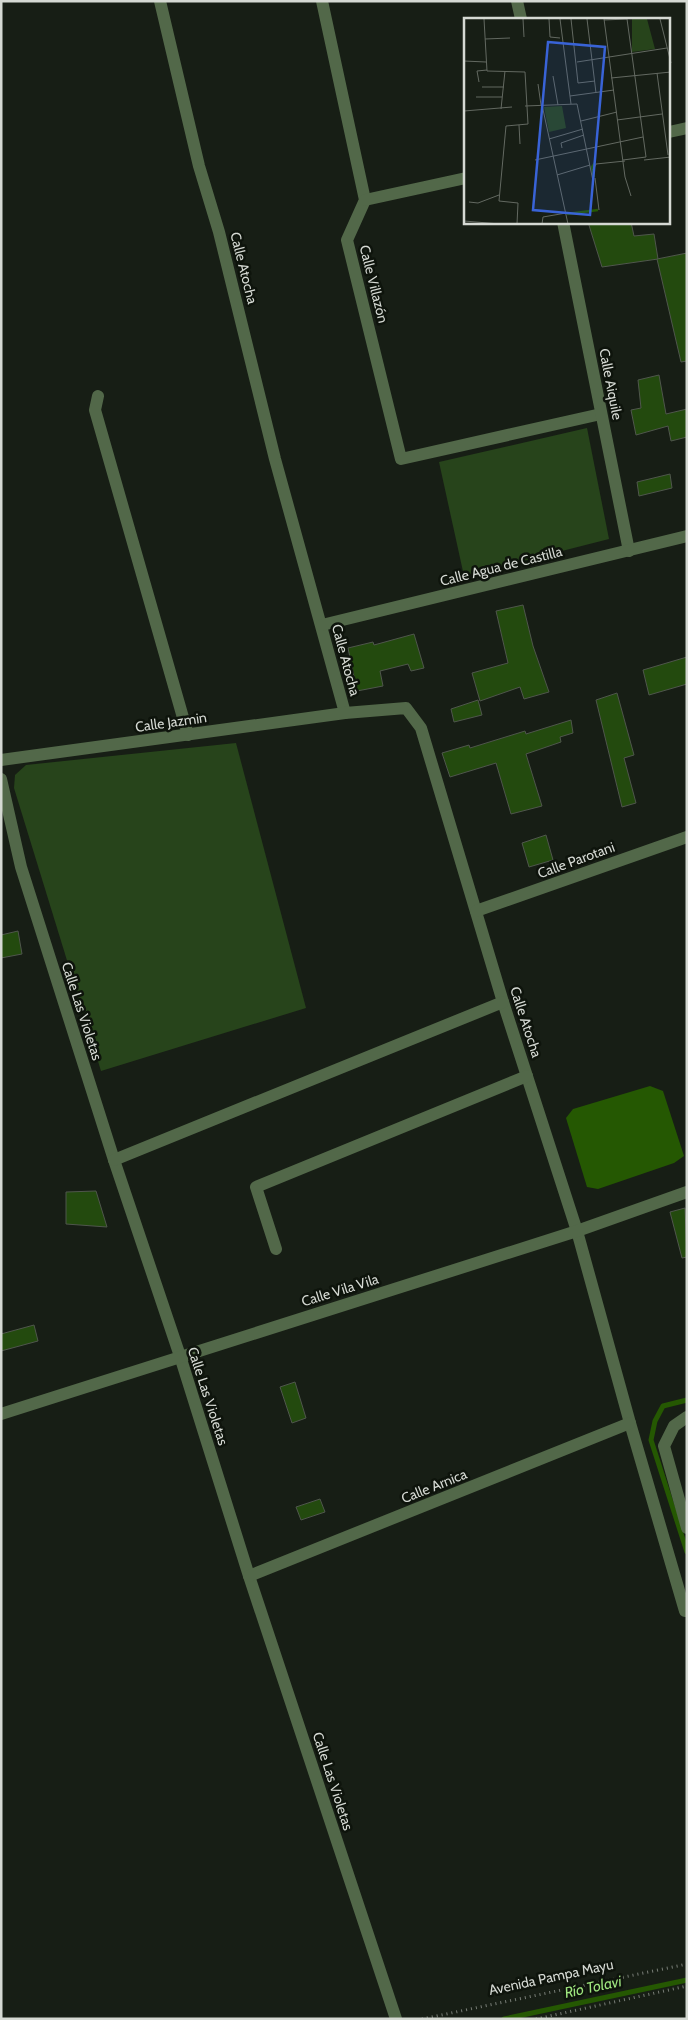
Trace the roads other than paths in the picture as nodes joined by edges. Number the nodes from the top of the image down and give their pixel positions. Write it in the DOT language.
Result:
graph roads {
  1 [pos="160,1"];
  2 [pos="322,1"];
  3 [pos="517,1"];
  4 [pos="520,18"];
  5 [pos="687,128"];
  6 [pos="670,132"];
  7 [pos="464,178"];
  8 [pos="365,200"];
  9 [pos="563,224"];
  10 [pos="98,396"];
  11 [pos="601,414"];
  12 [pos="687,536"];
  13 [pos="629,551"];
  14 [pos="322,625"];
  15 [pos="345,713"];
  16 [pos="188,735"];
  17 [pos="1,760"];
  18 [pos="1,779"];
  19 [pos="687,837"];
  20 [pos="476,912"];
  21 [pos="503,1002"];
  22 [pos="527,1076"];
  23 [pos="114,1160"];
  24 [pos="687,1192"];
  25 [pos="577,1231"];
  26 [pos="276,1249"];
  27 [pos="180,1356"];
  28 [pos="1,1414"];
  29 [pos="687,1417"];
  30 [pos="630,1423"];
  31 [pos="687,1528"];
  32 [pos="249,1576"];
  33 [pos="685,1611"];
  34 [pos="396,2019"];
  1 -- 14 [label="street, Calle Atocha"];
  2 -- 8 [label="street"];
  3 -- 4 [label="street"];
  5 -- 6 [label="street"];
  7 -- 8 [label="street"];
  8 -- 11 [label="street, Calle Villazón"];
  9 -- 11 [label="street, Calle Aiquile"];
  10 -- 16 [label="street"];
  11 -- 13 [label="street, Calle Aiquile"];
  12 -- 13 [label="street, Calle Agua de Castilla"];
  13 -- 14 [label="street, Calle Agua de Castilla"];
  14 -- 15 [label="street, Calle Atocha"];
  15 -- 16 [label="street, Calle Jazmin"];
  15 -- 20 [label="street, Calle Atocha"];
  16 -- 17 [label="street, Calle Jazmin"];
  18 -- 23 [label="street, Calle Las Violetas"];
  19 -- 20 [label="street, Calle Parotani"];
  20 -- 21 [label="street, Calle Atocha"];
  21 -- 22 [label="street, Calle Atocha"];
  21 -- 23 [label="street"];
  22 -- 25 [label="street, Calle Atocha"];
  22 -- 26 [label="street"];
  23 -- 27 [label="street, Calle Las Violetas"];
  24 -- 25 [label="street, Calle Vila Vila"];
  25 -- 27 [label="street, Calle Vila Vila"];
  25 -- 30 [label="street, Calle Atocha"];
  27 -- 28 [label="street, Calle Vila Vila"];
  27 -- 32 [label="street, Calle Las Violetas"];
  29 -- 31 [label="street"];
  30 -- 32 [label="street, Calle Arnica"];
  30 -- 33 [label="street"];
  32 -- 34 [label="street, Calle Las Violetas"];
}
